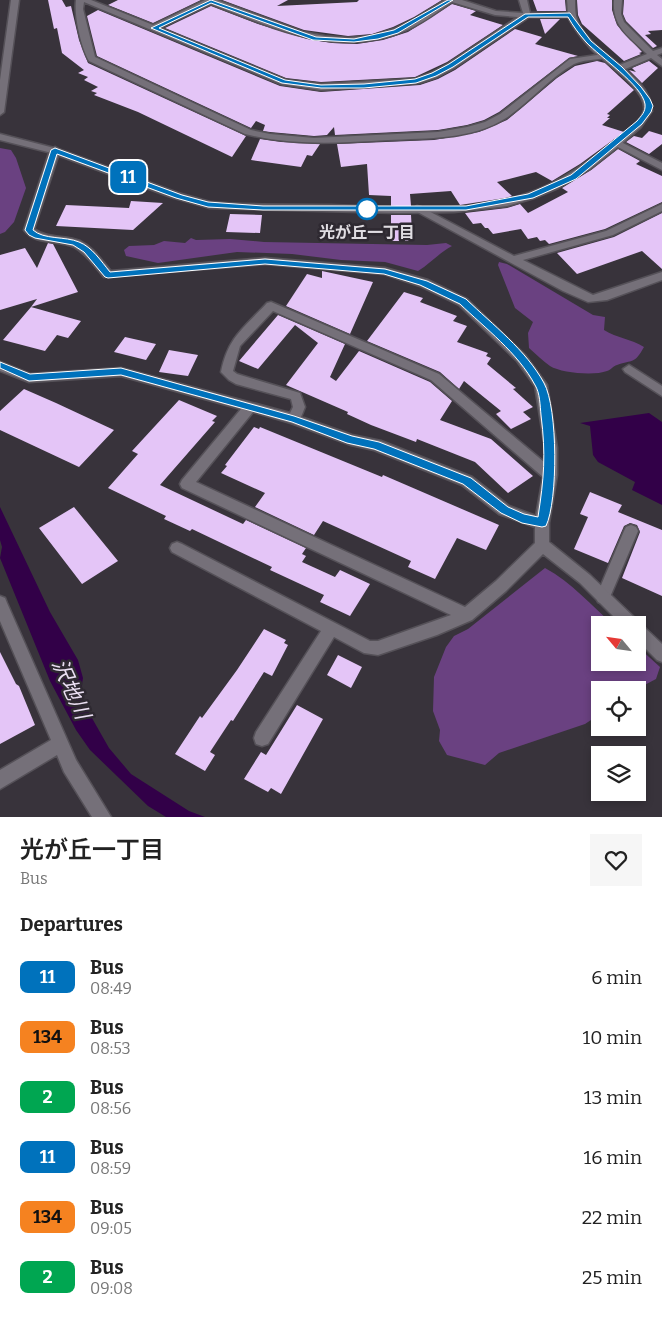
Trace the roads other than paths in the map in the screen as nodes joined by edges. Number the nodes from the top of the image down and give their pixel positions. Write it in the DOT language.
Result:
graph roads {
  1 [pos="15,0"];
  2 [pos="80,0"];
  3 [pos="85,0"];
  4 [pos="211,0"];
  5 [pos="452,0"];
  6 [pos="523,0"];
  7 [pos="571,0"];
  8 [pos="618,0"];
  9 [pos="527,15"];
  10 [pos="570,15"];
  11 [pos="154,28"];
  12 [pos="662,50"];
  13 [pos="652,54"];
  14 [pos="604,56"];
  15 [pos="662,64"];
  16 [pos="620,68"];
  17 [pos="0,112"];
  18 [pos="0,137"];
  19 [pos="617,143"];
  20 [pos="55,150"];
  21 [pos="661,166"];
  22 [pos="662,206"];
  23 [pos="417,209"];
  24 [pos="515,259"];
  25 [pos="662,276"];
  26 [pos="0,366"];
  27 [pos="629,369"];
  28 [pos="662,392"];
  29 [pos="249,408"];
  30 [pos="294,419"];
  31 [pos="550,475"];
  32 [pos="542,523"];
  33 [pos="631,532"];
  34 [pos="542,545"];
  35 [pos="177,548"];
  36 [pos="603,597"];
  37 [pos="0,603"];
  38 [pos="467,615"];
  39 [pos="623,616"];
  40 [pos="331,628"];
  41 [pos="646,638"];
  42 [pos="662,655"];
  43 [pos="262,738"];
  44 [pos="60,744"];
  45 [pos="0,780"];
  46 [pos="102,817"];
  1 -- 17 [label="street"];
  2 -- 14 [label="street"];
  3 -- 11 [label="street"];
  4 -- 5 [label="street"];
  4 -- 11 [label="street"];
  5 -- 9 [label="street"];
  6 -- 9 [label="street"];
  7 -- 10 [label="street"];
  8 -- 13 [label="street"];
  9 -- 10 [label="street"];
  9 -- 11 [label="street"];
  10 -- 14 [label="street"];
  12 -- 13 [label="street"];
  13 -- 15 [label="street"];
  13 -- 16 [label="street"];
  14 -- 16 [label="street"];
  16 -- 19 [label="street"];
  18 -- 20 [label="street"];
  19 -- 21 [label="street"];
  19 -- 23 [label="street"];
  20 -- 23 [label="street"];
  20 -- 31 [label="street"];
  22 -- 24 [label="street"];
  23 -- 24 [label="street"];
  24 -- 25 [label="street"];
  26 -- 29 [label="street"];
  27 -- 28 [label="street"];
  29 -- 30 [label="street"];
  29 -- 38 [label="street"];
  30 -- 31 [label="street"];
  30 -- 32 [label="street"];
  31 -- 32 [label="street"];
  32 -- 34 [label="street"];
  33 -- 36 [label="street"];
  34 -- 36 [label="street"];
  34 -- 38 [label="street"];
  35 -- 40 [label="street"];
  36 -- 39 [label="street"];
  37 -- 44 [label="street"];
  38 -- 40 [label="street"];
  40 -- 43 [label="street"];
  41 -- 42 [label="street"];
  44 -- 45 [label="street"];
  44 -- 46 [label="street"];
}
